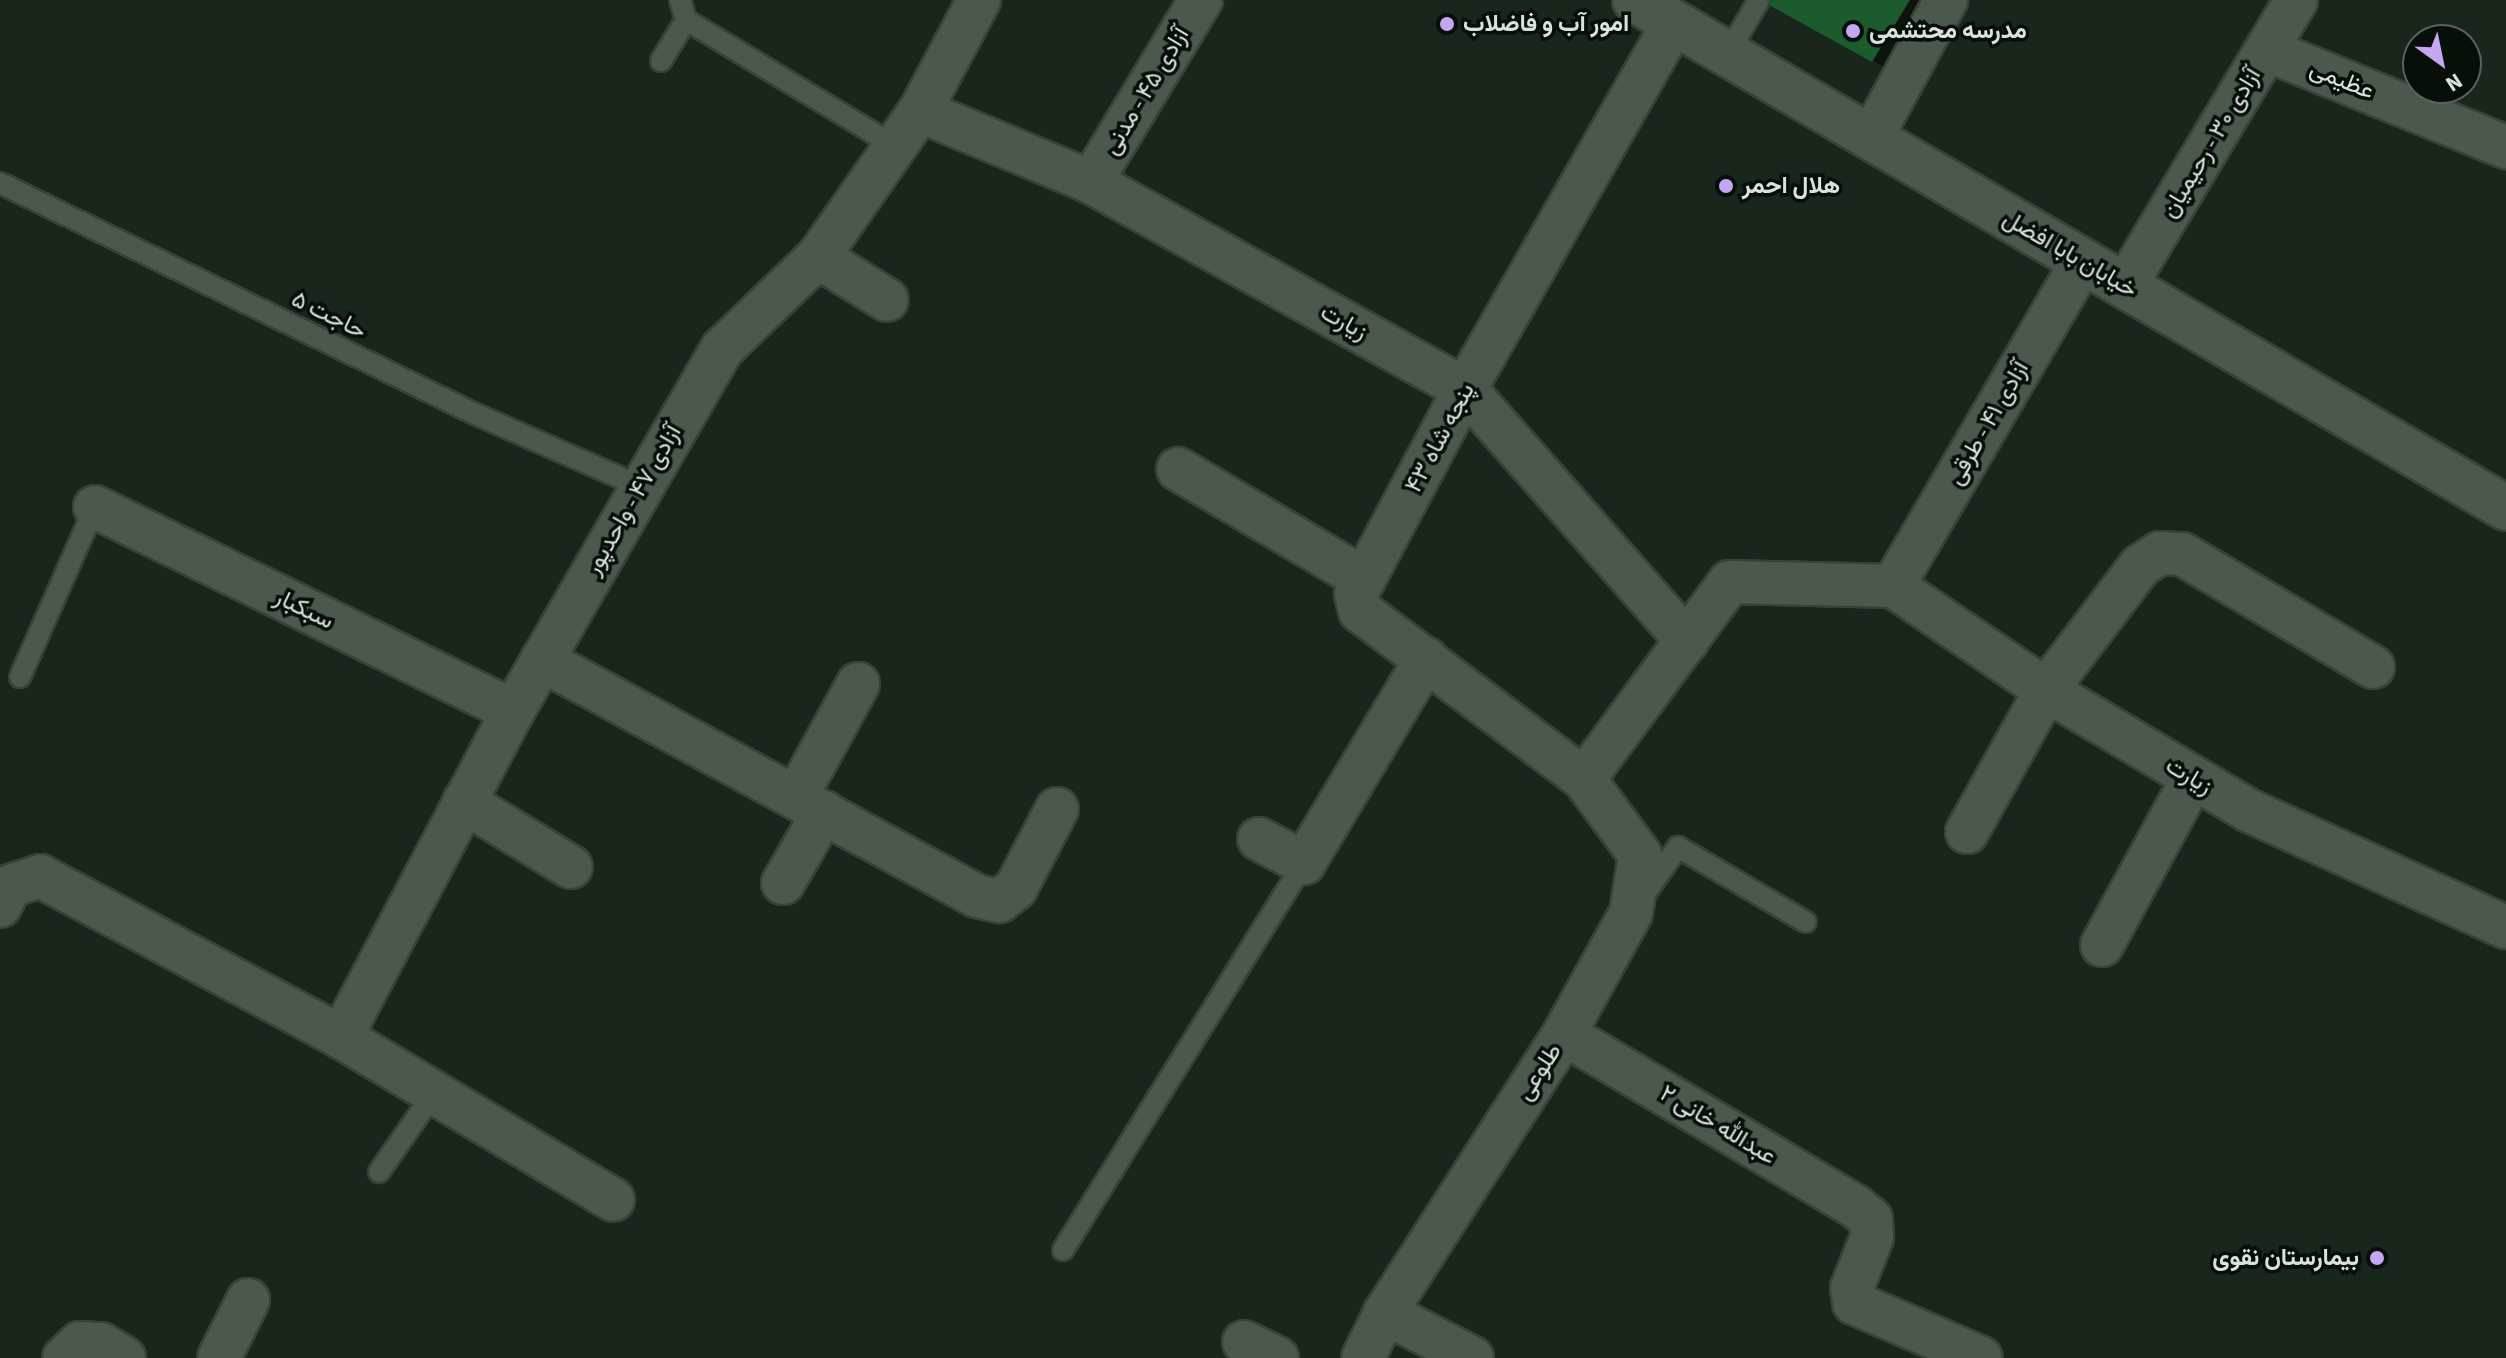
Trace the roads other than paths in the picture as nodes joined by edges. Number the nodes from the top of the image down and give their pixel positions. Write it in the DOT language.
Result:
graph roads {
  1 [pos="680,0"];
  2 [pos="979,0"];
  3 [pos="1201,0"];
  4 [pos="1635,0"];
  5 [pos="1759,0"];
  6 [pos="1946,0"];
  7 [pos="2296,0"];
  8 [pos="686,20"];
  9 [pos="1674,23"];
  10 [pos="2267,50"];
  11 [pos="1728,53"];
  12 [pos="661,61"];
  13 [pos="920,111"];
  14 [pos="1871,138"];
  15 [pos="895,146"];
  16 [pos="2506,147"];
  17 [pos="1091,182"];
  18 [pos="0,183"];
  19 [pos="818,257"];
  20 [pos="2083,261"];
  21 [pos="2125,286"];
  22 [pos="887,300"];
  23 [pos="1465,389"];
  24 [pos="1178,469"];
  25 [pos="639,486"];
  26 [pos="95,507"];
  27 [pos="2506,508"];
  28 [pos="1364,579"];
  29 [pos="1893,586"];
  30 [pos="1687,641"];
  31 [pos="1426,659"];
  32 [pos="542,660"];
  33 [pos="2373,667"];
  34 [pos="20,677"];
  35 [pos="858,684"];
  36 [pos="2046,690"];
  37 [pos="513,711"];
  38 [pos="2193,778"];
  39 [pos="1584,779"];
  40 [pos="464,802"];
  41 [pos="810,805"];
  42 [pos="1057,809"];
  43 [pos="1967,832"];
  44 [pos="1259,839"];
  45 [pos="1304,863"];
  46 [pos="571,867"];
  47 [pos="783,883"];
  48 [pos="0,906"];
  49 [pos="1631,913"];
  50 [pos="1806,922"];
  51 [pos="2506,927"];
  52 [pos="2102,945"];
  53 [pos="1564,1034"];
  54 [pos="341,1037"];
  55 [pos="434,1093"];
  56 [pos="379,1172"];
  57 [pos="613,1200"];
  58 [pos="1063,1250"];
  59 [pos="248,1300"];
  60 [pos="1385,1313"];
  61 [pos="64,1358"];
  62 [pos="124,1358"];
  63 [pos="219,1358"];
  64 [pos="1363,1358"];
  65 [pos="1472,1358"];
  66 [pos="1981,1358"];
  1 -- 8 [label="lane"];
  2 -- 13 [label="street, آزادی ۴۷ - واحدپور"];
  3 -- 17 [label="street, آزادی ۴۵ - مدنی"];
  4 -- 9 [label="main road, خیابان بابا افضل"];
  5 -- 11 [label="lane"];
  6 -- 14 [label="street"];
  7 -- 10 [label="street, آزادی ۳۰ - رحیمیان"];
  8 -- 12 [label="lane"];
  8 -- 15 [label="lane"];
  9 -- 11 [label="main road, خیابان بابا افضل"];
  9 -- 23 [label="street, پنجه شاه ۴۳"];
  10 -- 16 [label="street, عظیمی"];
  10 -- 21 [label="street, آزادی ۳۰ - رحیمیان"];
  11 -- 14 [label="main road, خیابان بابا افضل"];
  13 -- 15 [label="street, آزادی ۴۷ - واحدپور"];
  13 -- 17 [label="street, زیارت"];
  14 -- 20 [label="main road, خیابان بابا افضل"];
  15 -- 19 [label="street, آزادی ۴۷ - واحدپور"];
  17 -- 23 [label="street, زیارت"];
  18 -- 25 [label="lane, حاجت ۵"];
  19 -- 22 [label="street"];
  19 -- 25 [label="street, آزادی ۴۷ - واحدپور"];
  20 -- 21 [label="main road, خیابان بابا افضل"];
  20 -- 29 [label="street, آزادی ۴۱ - طرقی"];
  21 -- 27 [label="main road, خیابان بابا افضل"];
  23 -- 28 [label="street, پنجه شاه ۴۳"];
  23 -- 30 [label="street, زیارت"];
  24 -- 28 [label="street"];
  25 -- 32 [label="street, آزادی ۴۷ - واحدپور"];
  26 -- 34 [label="lane"];
  26 -- 37 [label="street, سبکبار"];
  28 -- 31 [label="street, پنجه شاه ۴۳"];
  29 -- 30 [label="street"];
  29 -- 36 [label="street, زیارت"];
  30 -- 39 [label="street"];
  31 -- 39 [label="street, پنجه شاه ۴۳"];
  31 -- 45 [label="street"];
  32 -- 37 [label="street, آزادی ۴۷ - واحدپور"];
  32 -- 41 [label="street"];
  33 -- 36 [label="street"];
  35 -- 41 [label="street"];
  36 -- 38 [label="street, زیارت"];
  36 -- 43 [label="street"];
  37 -- 40 [label="street, آزادی ۴۷ - واحدپور"];
  38 -- 51 [label="street, زیارت"];
  38 -- 52 [label="street"];
  39 -- 49 [label="street, طلوعی"];
  40 -- 46 [label="street"];
  40 -- 54 [label="street, آزادی ۴۷ - واحدپور"];
  41 -- 42 [label="street"];
  41 -- 47 [label="street"];
  44 -- 45 [label="street"];
  45 -- 58 [label="lane"];
  48 -- 54 [label="street"];
  49 -- 50 [label="lane"];
  49 -- 53 [label="street, طلوعی"];
  53 -- 60 [label="street, طلوعی"];
  53 -- 66 [label="street, عبدالله خانی ۲"];
  54 -- 55 [label="street"];
  55 -- 56 [label="lane"];
  55 -- 57 [label="street"];
  59 -- 63 [label="street"];
  60 -- 64 [label="street, طلوعی"];
  60 -- 65 [label="street"];
  61 -- 62 [label="street"];
}
